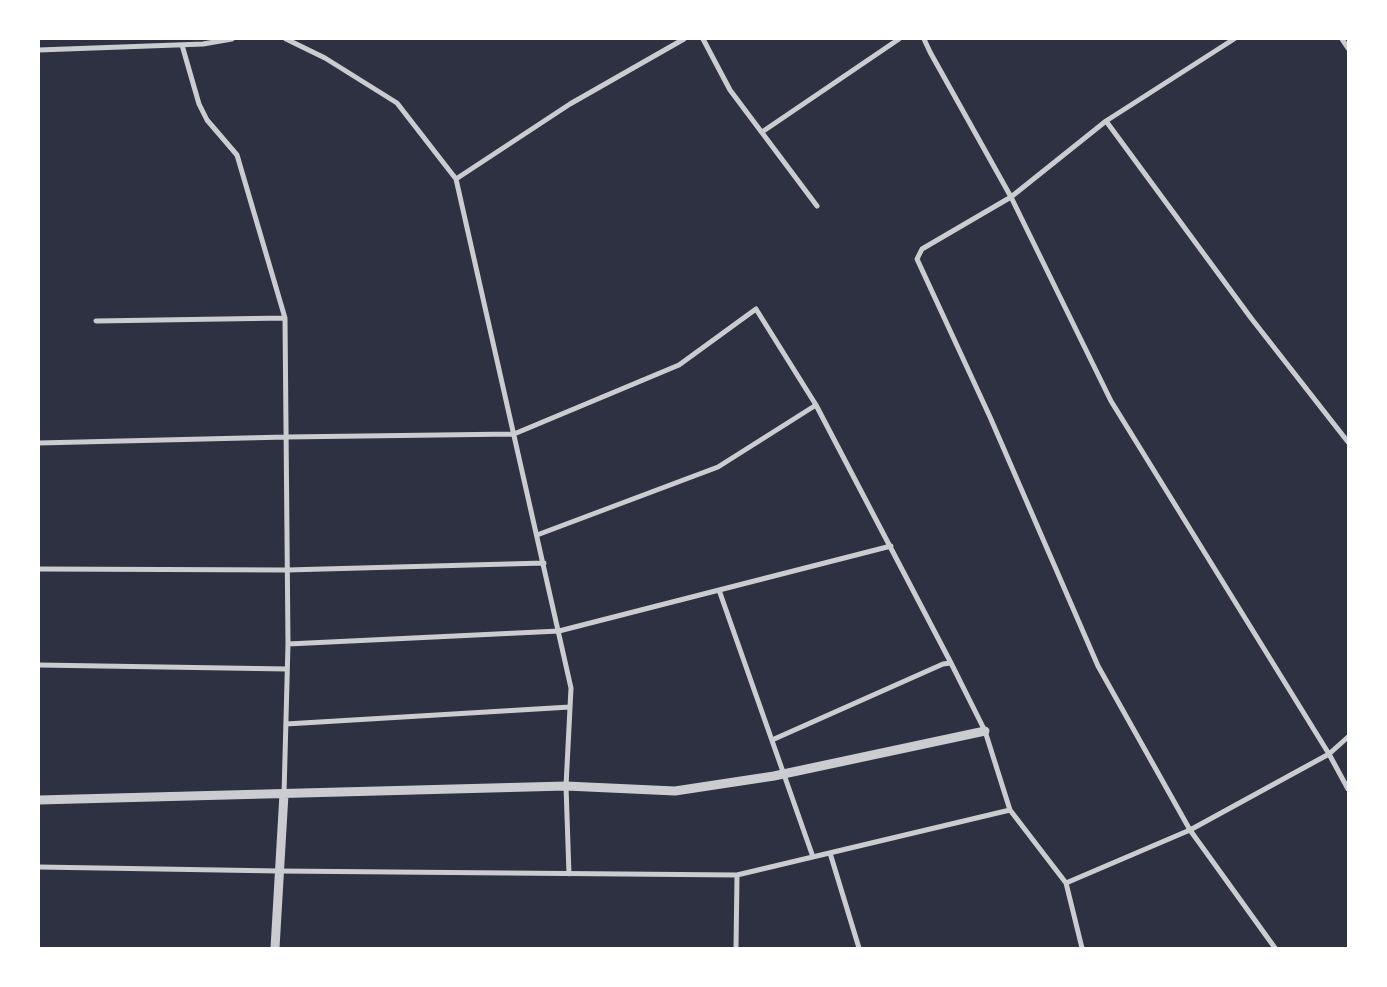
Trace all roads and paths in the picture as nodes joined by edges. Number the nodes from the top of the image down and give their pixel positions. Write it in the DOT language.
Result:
graph roads {
  1 [pos="232,39"];
  2 [pos="286,39"];
  3 [pos="684,39"];
  4 [pos="703,39"];
  5 [pos="899,39"];
  6 [pos="924,39"];
  7 [pos="1234,39"];
  8 [pos="1342,39"];
  9 [pos="182,45"];
  10 [pos="1348,48"];
  11 [pos="39,50"];
  12 [pos="1106,121"];
  13 [pos="762,132"];
  14 [pos="456,179"];
  15 [pos="1011,197"];
  16 [pos="817,206"];
  17 [pos="285,318"];
  18 [pos="96,321"];
  19 [pos="816,406"];
  20 [pos="514,434"];
  21 [pos="286,437"];
  22 [pos="1348,442"];
  23 [pos="39,443"];
  24 [pos="537,536"];
  25 [pos="891,546"];
  26 [pos="544,563"];
  27 [pos="39,569"];
  28 [pos="287,570"];
  29 [pos="719,590"];
  30 [pos="559,631"];
  31 [pos="288,644"];
  32 [pos="950,663"];
  33 [pos="39,665"];
  34 [pos="287,669"];
  35 [pos="570,707"];
  36 [pos="286,724"];
  37 [pos="985,731"];
  38 [pos="1348,738"];
  39 [pos="772,740"];
  40 [pos="1329,754"];
  41 [pos="784,774"];
  42 [pos="566,786"];
  43 [pos="1348,789"];
  44 [pos="284,794"];
  45 [pos="39,800"];
  46 [pos="1010,810"];
  47 [pos="1190,830"];
  48 [pos="830,853"];
  49 [pos="813,857"];
  50 [pos="39,867"];
  51 [pos="279,871"];
  52 [pos="569,874"];
  53 [pos="737,875"];
  54 [pos="1066,883"];
  55 [pos="275,948"];
  56 [pos="736,948"];
  57 [pos="859,948"];
  58 [pos="1082,948"];
  59 [pos="1275,948"];
  1 -- 9 [label="street"];
  2 -- 14 [label="street"];
  3 -- 14 [label="street"];
  4 -- 13 [label="street"];
  5 -- 13 [label="street"];
  6 -- 15 [label="street"];
  7 -- 12 [label="street"];
  8 -- 10 [label="street"];
  9 -- 11 [label="street"];
  9 -- 17 [label="street"];
  12 -- 15 [label="street"];
  12 -- 22 [label="street"];
  13 -- 16 [label="street"];
  14 -- 20 [label="street"];
  15 -- 40 [label="street"];
  15 -- 47 [label="street"];
  17 -- 18 [label="street"];
  17 -- 21 [label="street"];
  19 -- 20 [label="street"];
  19 -- 24 [label="street"];
  19 -- 25 [label="street"];
  20 -- 21 [label="street"];
  20 -- 24 [label="street"];
  21 -- 23 [label="street"];
  21 -- 28 [label="street"];
  24 -- 26 [label="street"];
  25 -- 29 [label="street"];
  25 -- 32 [label="street"];
  26 -- 28 [label="street"];
  26 -- 30 [label="street"];
  27 -- 28 [label="street"];
  28 -- 31 [label="street"];
  29 -- 30 [label="street"];
  29 -- 39 [label="street"];
  30 -- 31 [label="street"];
  30 -- 35 [label="street"];
  31 -- 34 [label="street"];
  32 -- 37 [label="street"];
  32 -- 39 [label="street"];
  33 -- 34 [label="street"];
  34 -- 36 [label="street"];
  35 -- 36 [label="street"];
  35 -- 42 [label="street"];
  36 -- 44 [label="street"];
  37 -- 41 [label="street"];
  37 -- 46 [label="street"];
  38 -- 40 [label="street"];
  39 -- 41 [label="street"];
  40 -- 43 [label="street"];
  40 -- 47 [label="street"];
  41 -- 42 [label="street"];
  41 -- 49 [label="street"];
  42 -- 44 [label="street"];
  42 -- 52 [label="street"];
  44 -- 45 [label="street"];
  44 -- 51 [label="street"];
  46 -- 48 [label="street"];
  46 -- 54 [label="street"];
  47 -- 54 [label="street"];
  47 -- 59 [label="street"];
  48 -- 49 [label="street"];
  48 -- 57 [label="street"];
  49 -- 53 [label="street"];
  50 -- 51 [label="street"];
  51 -- 52 [label="street"];
  51 -- 55 [label="street"];
  52 -- 53 [label="street"];
  53 -- 56 [label="street"];
  54 -- 58 [label="street"];
}
